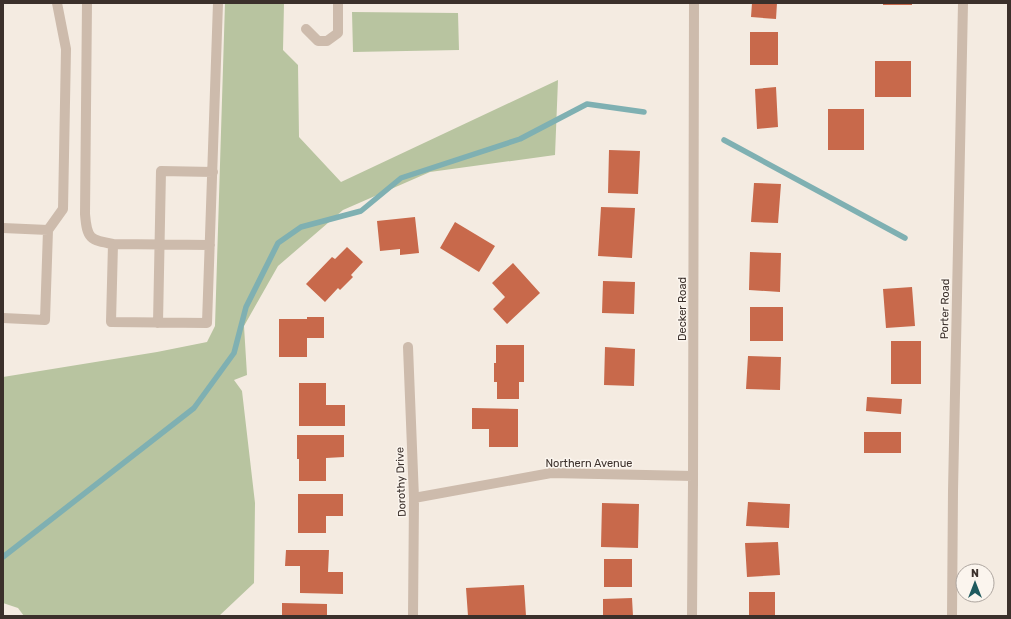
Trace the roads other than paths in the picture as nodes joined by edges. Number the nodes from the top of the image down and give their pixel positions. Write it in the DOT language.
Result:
graph roads {
  1 [pos="57,3"];
  2 [pos="87,3"];
  3 [pos="218,3"];
  4 [pos="338,3"];
  5 [pos="694,3"];
  6 [pos="963,3"];
  7 [pos="306,29"];
  8 [pos="213,172"];
  9 [pos="3,228"];
  10 [pos="48,230"];
  11 [pos="113,244"];
  12 [pos="160,245"];
  13 [pos="210,245"];
  14 [pos="3,318"];
  15 [pos="158,323"];
  16 [pos="408,347"];
  17 [pos="693,476"];
  18 [pos="414,498"];
  19 [pos="413,616"];
  20 [pos="692,616"];
  21 [pos="952,616"];
  1 -- 10 [label="street"];
  2 -- 11 [label="street"];
  3 -- 8 [label="street"];
  4 -- 7 [label="street"];
  5 -- 17 [label="street, Decker Road"];
  6 -- 21 [label="street, Porter Road"];
  8 -- 12 [label="street"];
  8 -- 13 [label="street"];
  9 -- 10 [label="street"];
  10 -- 14 [label="street"];
  11 -- 12 [label="street"];
  11 -- 15 [label="street"];
  12 -- 13 [label="street"];
  12 -- 15 [label="street"];
  13 -- 15 [label="street"];
  16 -- 18 [label="street, Dorothy Drive"];
  17 -- 18 [label="street, Northern Avenue"];
  17 -- 20 [label="street, Decker Road"];
  18 -- 19 [label="street, Dorothy Drive"];
}
